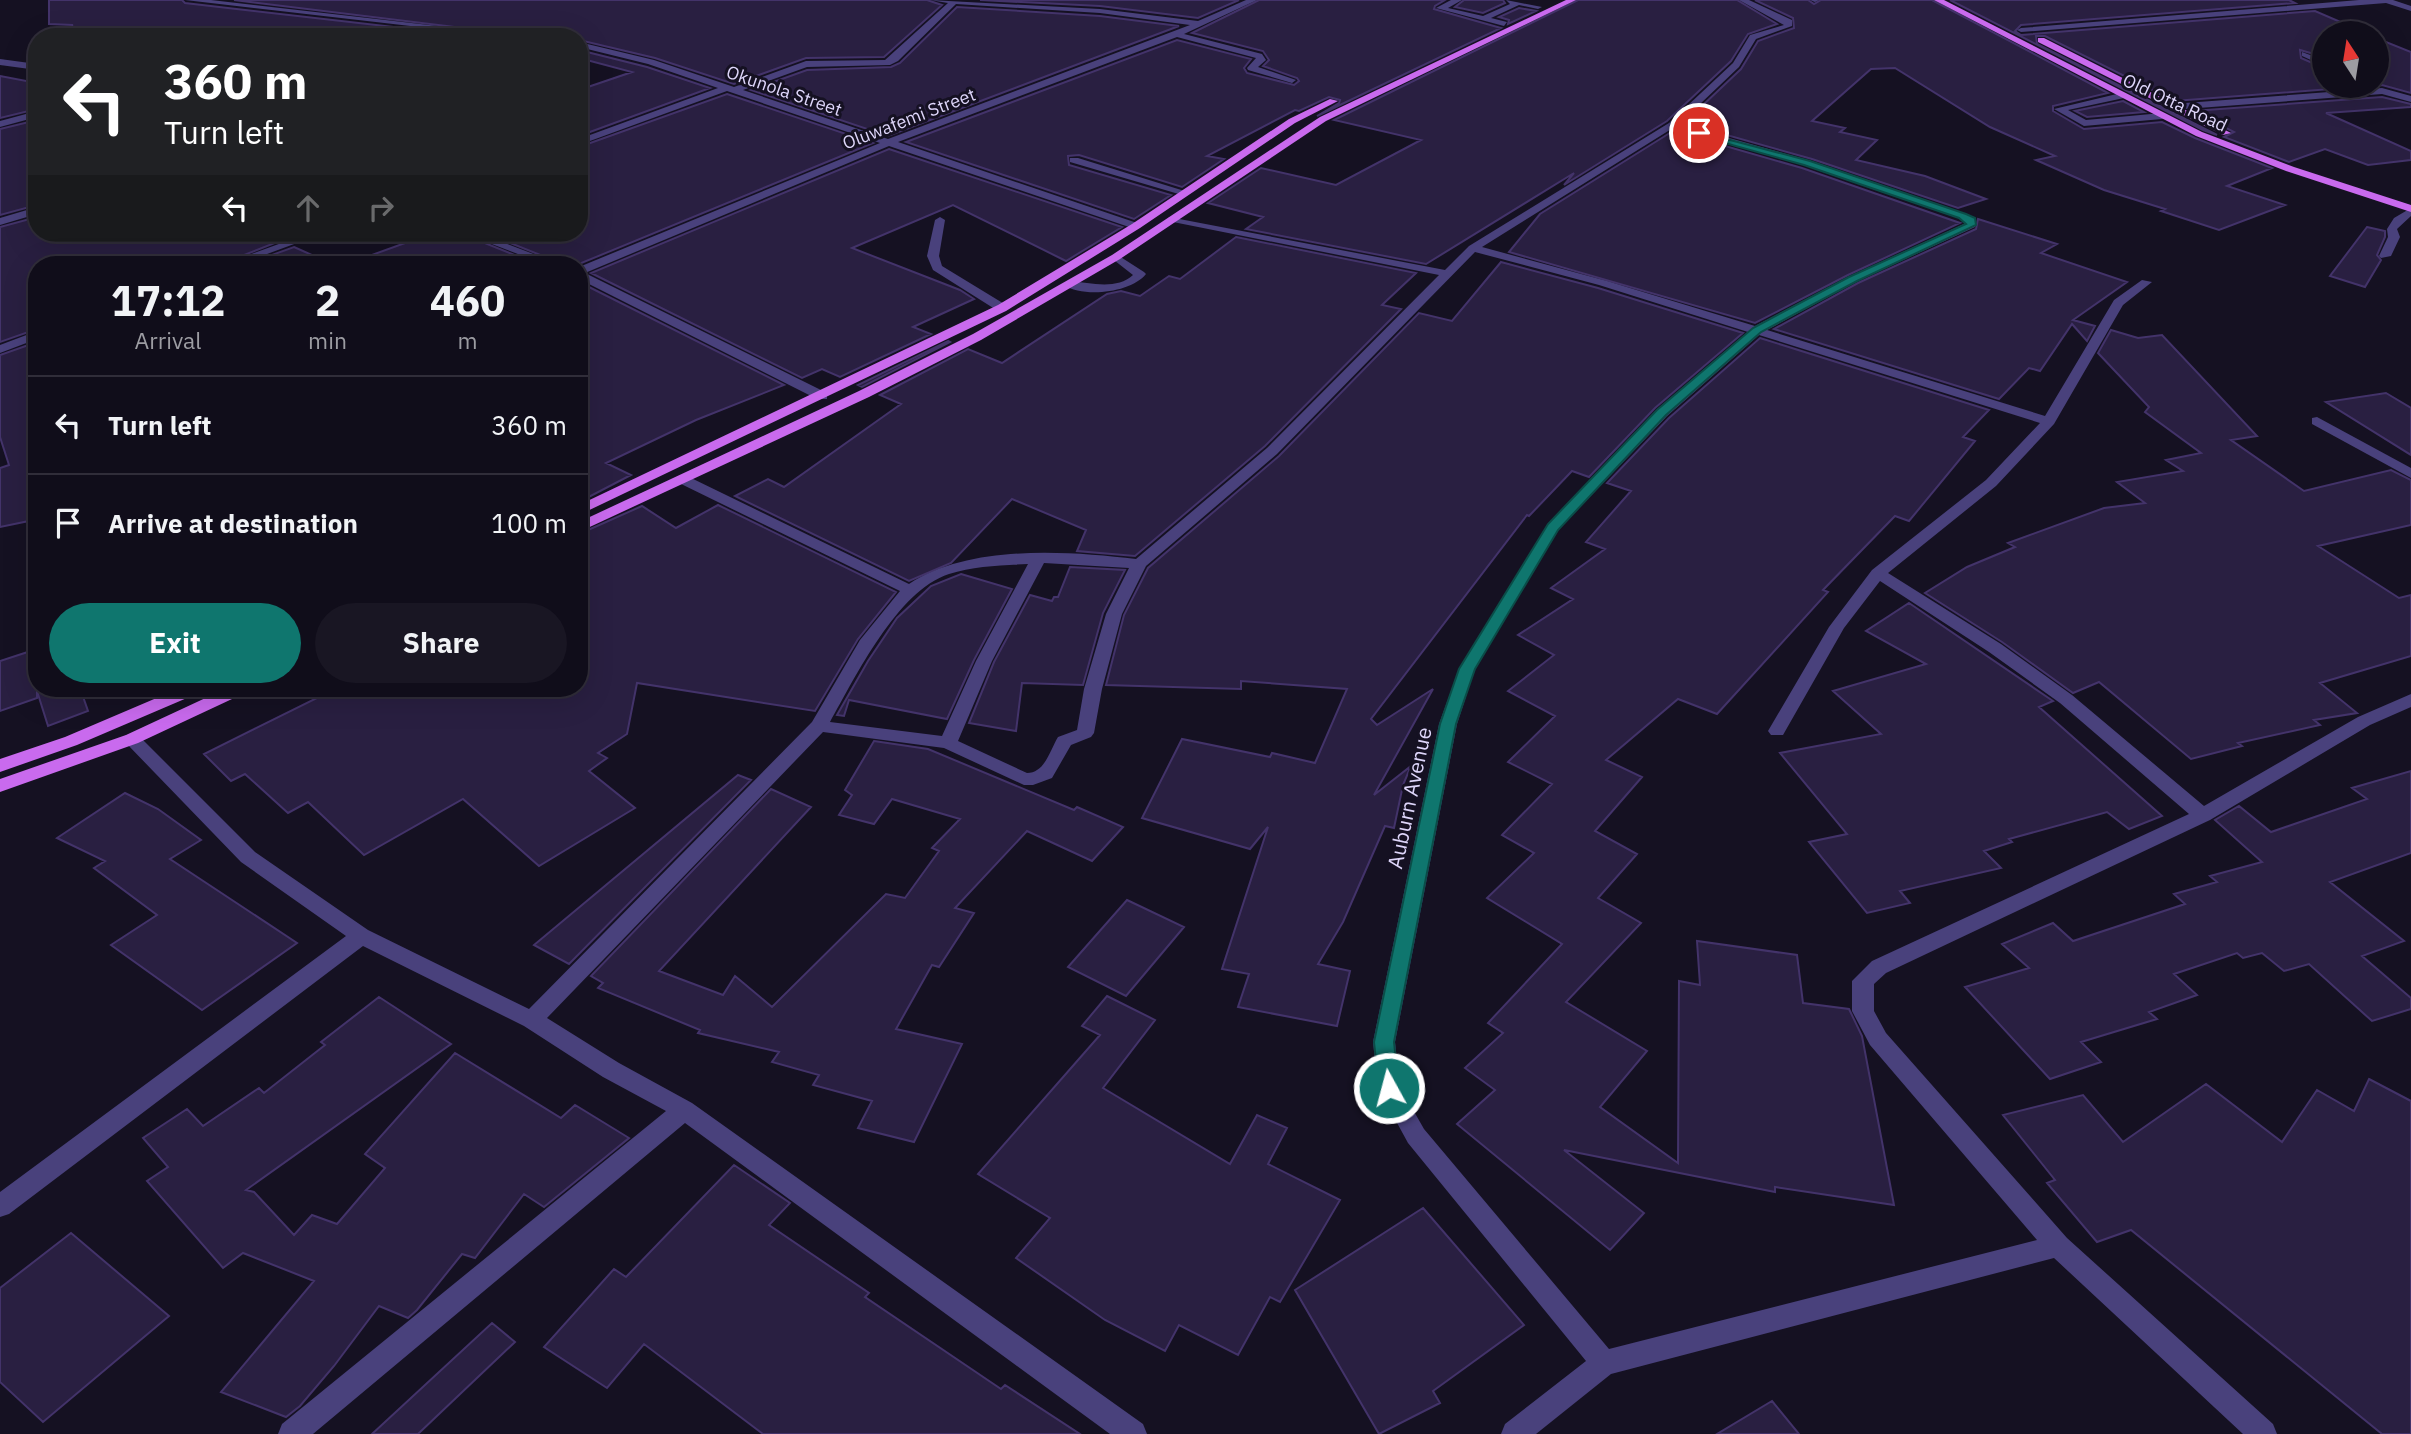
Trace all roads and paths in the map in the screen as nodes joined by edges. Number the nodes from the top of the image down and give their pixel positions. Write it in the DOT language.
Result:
graph roads {
  1 [pos="188,0"];
  2 [pos="934,0"];
  3 [pos="1253,0"];
  4 [pos="1458,0"];
  5 [pos="1505,0"];
  6 [pos="1552,0"];
  7 [pos="1572,0"];
  8 [pos="1743,0"];
  9 [pos="1938,0"];
  10 [pos="1962,0"];
  11 [pos="2387,0"];
  12 [pos="2351,1"];
  13 [pos="954,2"];
  14 [pos="1518,3"];
  15 [pos="1538,8"];
  16 [pos="2411,9"];
  17 [pos="1483,19"];
  18 [pos="1198,24"];
  19 [pos="1504,24"];
  20 [pos="448,28"];
  21 [pos="2021,30"];
  22 [pos="1176,34"];
  23 [pos="588,46"];
  24 [pos="2305,54"];
  25 [pos="2312,57"];
  26 [pos="0,62"];
  27 [pos="28,65"];
  28 [pos="1292,80"];
  29 [pos="730,89"];
  30 [pos="2389,93"];
  31 [pos="2121,96"];
  32 [pos="2312,96"];
  33 [pos="2100,98"];
  34 [pos="2411,99"];
  35 [pos="2172,107"];
  36 [pos="28,116"];
  37 [pos="2162,116"];
  38 [pos="2141,119"];
  39 [pos="0,124"];
  40 [pos="1672,125"];
  41 [pos="588,139"];
  42 [pos="887,143"];
  43 [pos="1238,157"];
  44 [pos="1074,160"];
  45 [pos="1258,162"];
  46 [pos="1186,193"];
  47 [pos="2411,197"];
  48 [pos="2411,210"];
  49 [pos="28,213"];
  50 [pos="1173,219"];
  51 [pos="940,220"];
  52 [pos="0,222"];
  53 [pos="1136,226"];
  54 [pos="293,242"];
  55 [pos="493,242"];
  56 [pos="1473,248"];
  57 [pos="253,256"];
  58 [pos="532,256"];
  59 [pos="2385,256"];
  60 [pos="1116,257"];
  61 [pos="588,269"];
  62 [pos="1445,273"];
  63 [pos="588,278"];
  64 [pos="2146,282"];
  65 [pos="1070,285"];
  66 [pos="1002,308"];
  67 [pos="1757,330"];
  68 [pos="28,338"];
  69 [pos="0,349"];
  70 [pos="822,396"];
  71 [pos="2049,421"];
  72 [pos="2316,421"];
  73 [pos="2411,474"];
  74 [pos="682,479"];
  75 [pos="588,506"];
  76 [pos="588,523"];
  77 [pos="1038,561"];
  78 [pos="1139,564"];
  79 [pos="1878,573"];
  80 [pos="910,590"];
  81 [pos="174,697"];
  82 [pos="222,697"];
  83 [pos="2411,700"];
  84 [pos="819,726"];
  85 [pos="1777,731"];
  86 [pos="132,740"];
  87 [pos="948,743"];
  88 [pos="0,766"];
  89 [pos="0,786"];
  90 [pos="2203,815"];
  91 [pos="361,936"];
  92 [pos="532,1020"];
  93 [pos="684,1110"];
  94 [pos="0,1206"];
  95 [pos="2058,1246"];
  96 [pos="1604,1363"];
  97 [pos="292,1434"];
  98 [pos="1133,1434"];
  99 [pos="1515,1434"];
  100 [pos="2263,1434"];
  1 -- 20 [label="street"];
  2 -- 13 [label="street"];
  3 -- 18 [label="street, Oluwafemi Street"];
  4 -- 17 [label="street"];
  5 -- 14 [label="street"];
  6 -- 15 [label="main road"];
  7 -- 45 [label="main road"];
  8 -- 40 [label="street"];
  9 -- 31 [label="main road, Old Otta Road"];
  10 -- 21 [label="main road, Old Otta Road"];
  11 -- 12 [label="street"];
  11 -- 16 [label="street"];
  12 -- 21 [label="street"];
  13 -- 18 [label="street"];
  13 -- 29 [label="street"];
  14 -- 15 [label="street"];
  14 -- 17 [label="street"];
  15 -- 19 [label="main road"];
  17 -- 19 [label="street"];
  18 -- 22 [label="street, Oluwafemi Street"];
  19 -- 43 [label="main road"];
  21 -- 35 [label="main road, Old Otta Road"];
  22 -- 28 [label="street"];
  22 -- 42 [label="street, Oluwafemi Street"];
  23 -- 29 [label="street, Okunola Street"];
  24 -- 25 [label="street"];
  26 -- 27 [label="street"];
  29 -- 41 [label="street"];
  29 -- 42 [label="street, Okunola Street"];
  30 -- 34 [label="street"];
  31 -- 33 [label="street"];
  31 -- 37 [label="main road, Old Otta Road"];
  32 -- 35 [label="street"];
  33 -- 38 [label="street"];
  33 -- 38 [label="street"];
  35 -- 47 [label="main road, Old Otta Road"];
  36 -- 39 [label="street"];
  37 -- 38 [label="street"];
  37 -- 48 [label="main road, Old Otta Road"];
  40 -- 56 [label="street"];
  40 -- 67 [label="street, Auburn Avenue"];
  42 -- 53 [label="street, Okunola Street"];
  42 -- 61 [label="street, Oluwafemi Street"];
  43 -- 45 [label="main road"];
  43 -- 46 [label="main road"];
  44 -- 46 [label="street"];
  45 -- 50 [label="main road"];
  46 -- 53 [label="main road"];
  48 -- 59 [label="street"];
  49 -- 52 [label="street"];
  50 -- 60 [label="main road"];
  50 -- 62 [label="street"];
  51 -- 66 [label="street"];
  53 -- 66 [label="main road"];
  54 -- 57 [label="street"];
  55 -- 58 [label="street"];
  56 -- 62 [label="street"];
  56 -- 67 [label="street"];
  60 -- 65 [label="main road"];
  60 -- 65 [label="street"];
  62 -- 78 [label="street"];
  63 -- 70 [label="street"];
  64 -- 71 [label="street"];
  65 -- 74 [label="main road"];
  66 -- 70 [label="main road"];
  67 -- 71 [label="street"];
  67 -- 96 [label="street, Auburn Avenue"];
  68 -- 69 [label="street"];
  70 -- 75 [label="main road"];
  71 -- 79 [label="street"];
  72 -- 73 [label="street"];
  74 -- 76 [label="main road"];
  74 -- 80 [label="street"];
  77 -- 78 [label="street"];
  77 -- 80 [label="street"];
  77 -- 87 [label="street"];
  78 -- 87 [label="street"];
  79 -- 85 [label="street"];
  79 -- 90 [label="street"];
  80 -- 84 [label="street"];
  81 -- 88 [label="main road"];
  82 -- 86 [label="main road"];
  83 -- 90 [label="street"];
  84 -- 87 [label="street"];
  84 -- 92 [label="street"];
  86 -- 89 [label="main road"];
  86 -- 91 [label="street"];
  90 -- 95 [label="street"];
  91 -- 92 [label="street"];
  91 -- 94 [label="street"];
  92 -- 93 [label="street"];
  93 -- 97 [label="street"];
  93 -- 98 [label="street"];
  95 -- 96 [label="street"];
  95 -- 100 [label="street"];
  96 -- 99 [label="street"];
}
